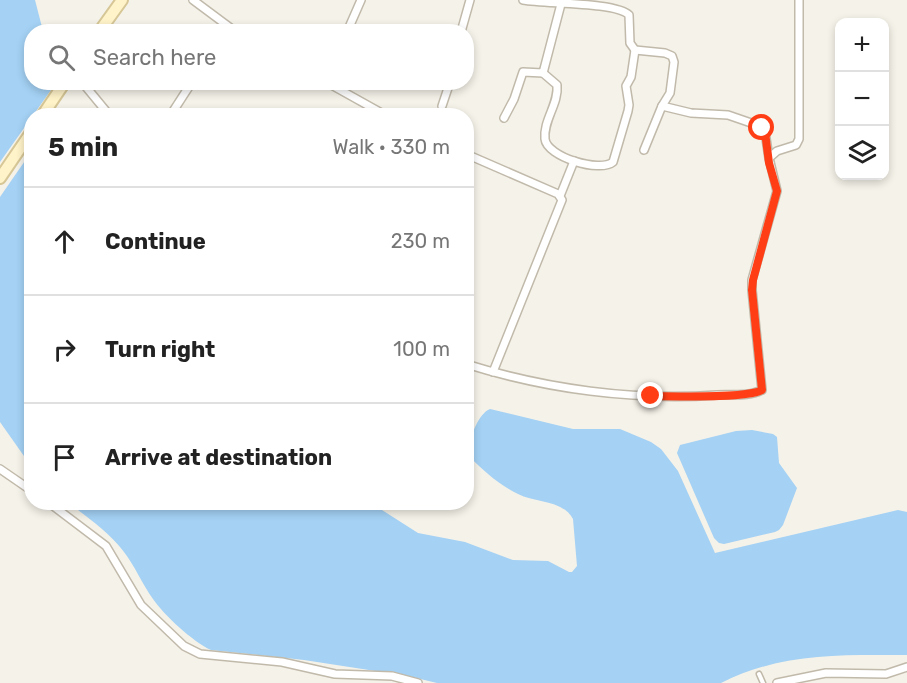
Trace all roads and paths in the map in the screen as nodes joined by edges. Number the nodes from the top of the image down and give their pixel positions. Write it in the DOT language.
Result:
graph roads {
  1 [pos="122,0"];
  2 [pos="193,0"];
  3 [pos="361,0"];
  4 [pos="470,0"];
  5 [pos="523,0"];
  6 [pos="799,0"];
  7 [pos="561,4"];
  8 [pos="105,24"];
  9 [pos="223,24"];
  10 [pos="350,24"];
  11 [pos="463,24"];
  12 [pos="635,50"];
  13 [pos="543,72"];
  14 [pos="59,90"];
  15 [pos="89,90"];
  16 [pos="187,90"];
  17 [pos="340,90"];
  18 [pos="447,90"];
  19 [pos="442,106"];
  20 [pos="662,106"];
  21 [pos="47,108"];
  22 [pos="103,108"];
  23 [pos="175,108"];
  24 [pos="373,108"];
  25 [pos="504,118"];
  26 [pos="24,143"];
  27 [pos="645,150"];
  28 [pos="474,158"];
  29 [pos="769,158"];
  30 [pos="574,161"];
  31 [pos="0,178"];
  32 [pos="560,196"];
  33 [pos="474,366"];
  34 [pos="493,372"];
  35 [pos="0,469"];
  36 [pos="24,486"];
  37 [pos="58,510"];
  38 [pos="907,667"];
  39 [pos="759,674"];
  40 [pos="418,683"];
  41 [pos="763,683"];
  42 [pos="777,683"];
  1 -- 8 [label="main road"];
  2 -- 9 [label="street"];
  3 -- 10 [label="street"];
  4 -- 11 [label="street"];
  5 -- 7 [label="street"];
  6 -- 29 [label="street"];
  7 -- 12 [label="street"];
  7 -- 13 [label="street"];
  12 -- 20 [label="street"];
  12 -- 30 [label="street"];
  13 -- 25 [label="street"];
  13 -- 30 [label="street"];
  14 -- 21 [label="main road"];
  15 -- 22 [label="street"];
  16 -- 23 [label="street"];
  17 -- 24 [label="street"];
  18 -- 19 [label="street"];
  20 -- 27 [label="street"];
  20 -- 29 [label="street"];
  26 -- 31 [label="main road"];
  28 -- 32 [label="street"];
  29 -- 34 [label="street"];
  30 -- 32 [label="street"];
  32 -- 34 [label="street"];
  33 -- 34 [label="street"];
  35 -- 36 [label="street"];
  37 -- 40 [label="street"];
  38 -- 42 [label="street"];
  39 -- 41 [label="lane"];
}
